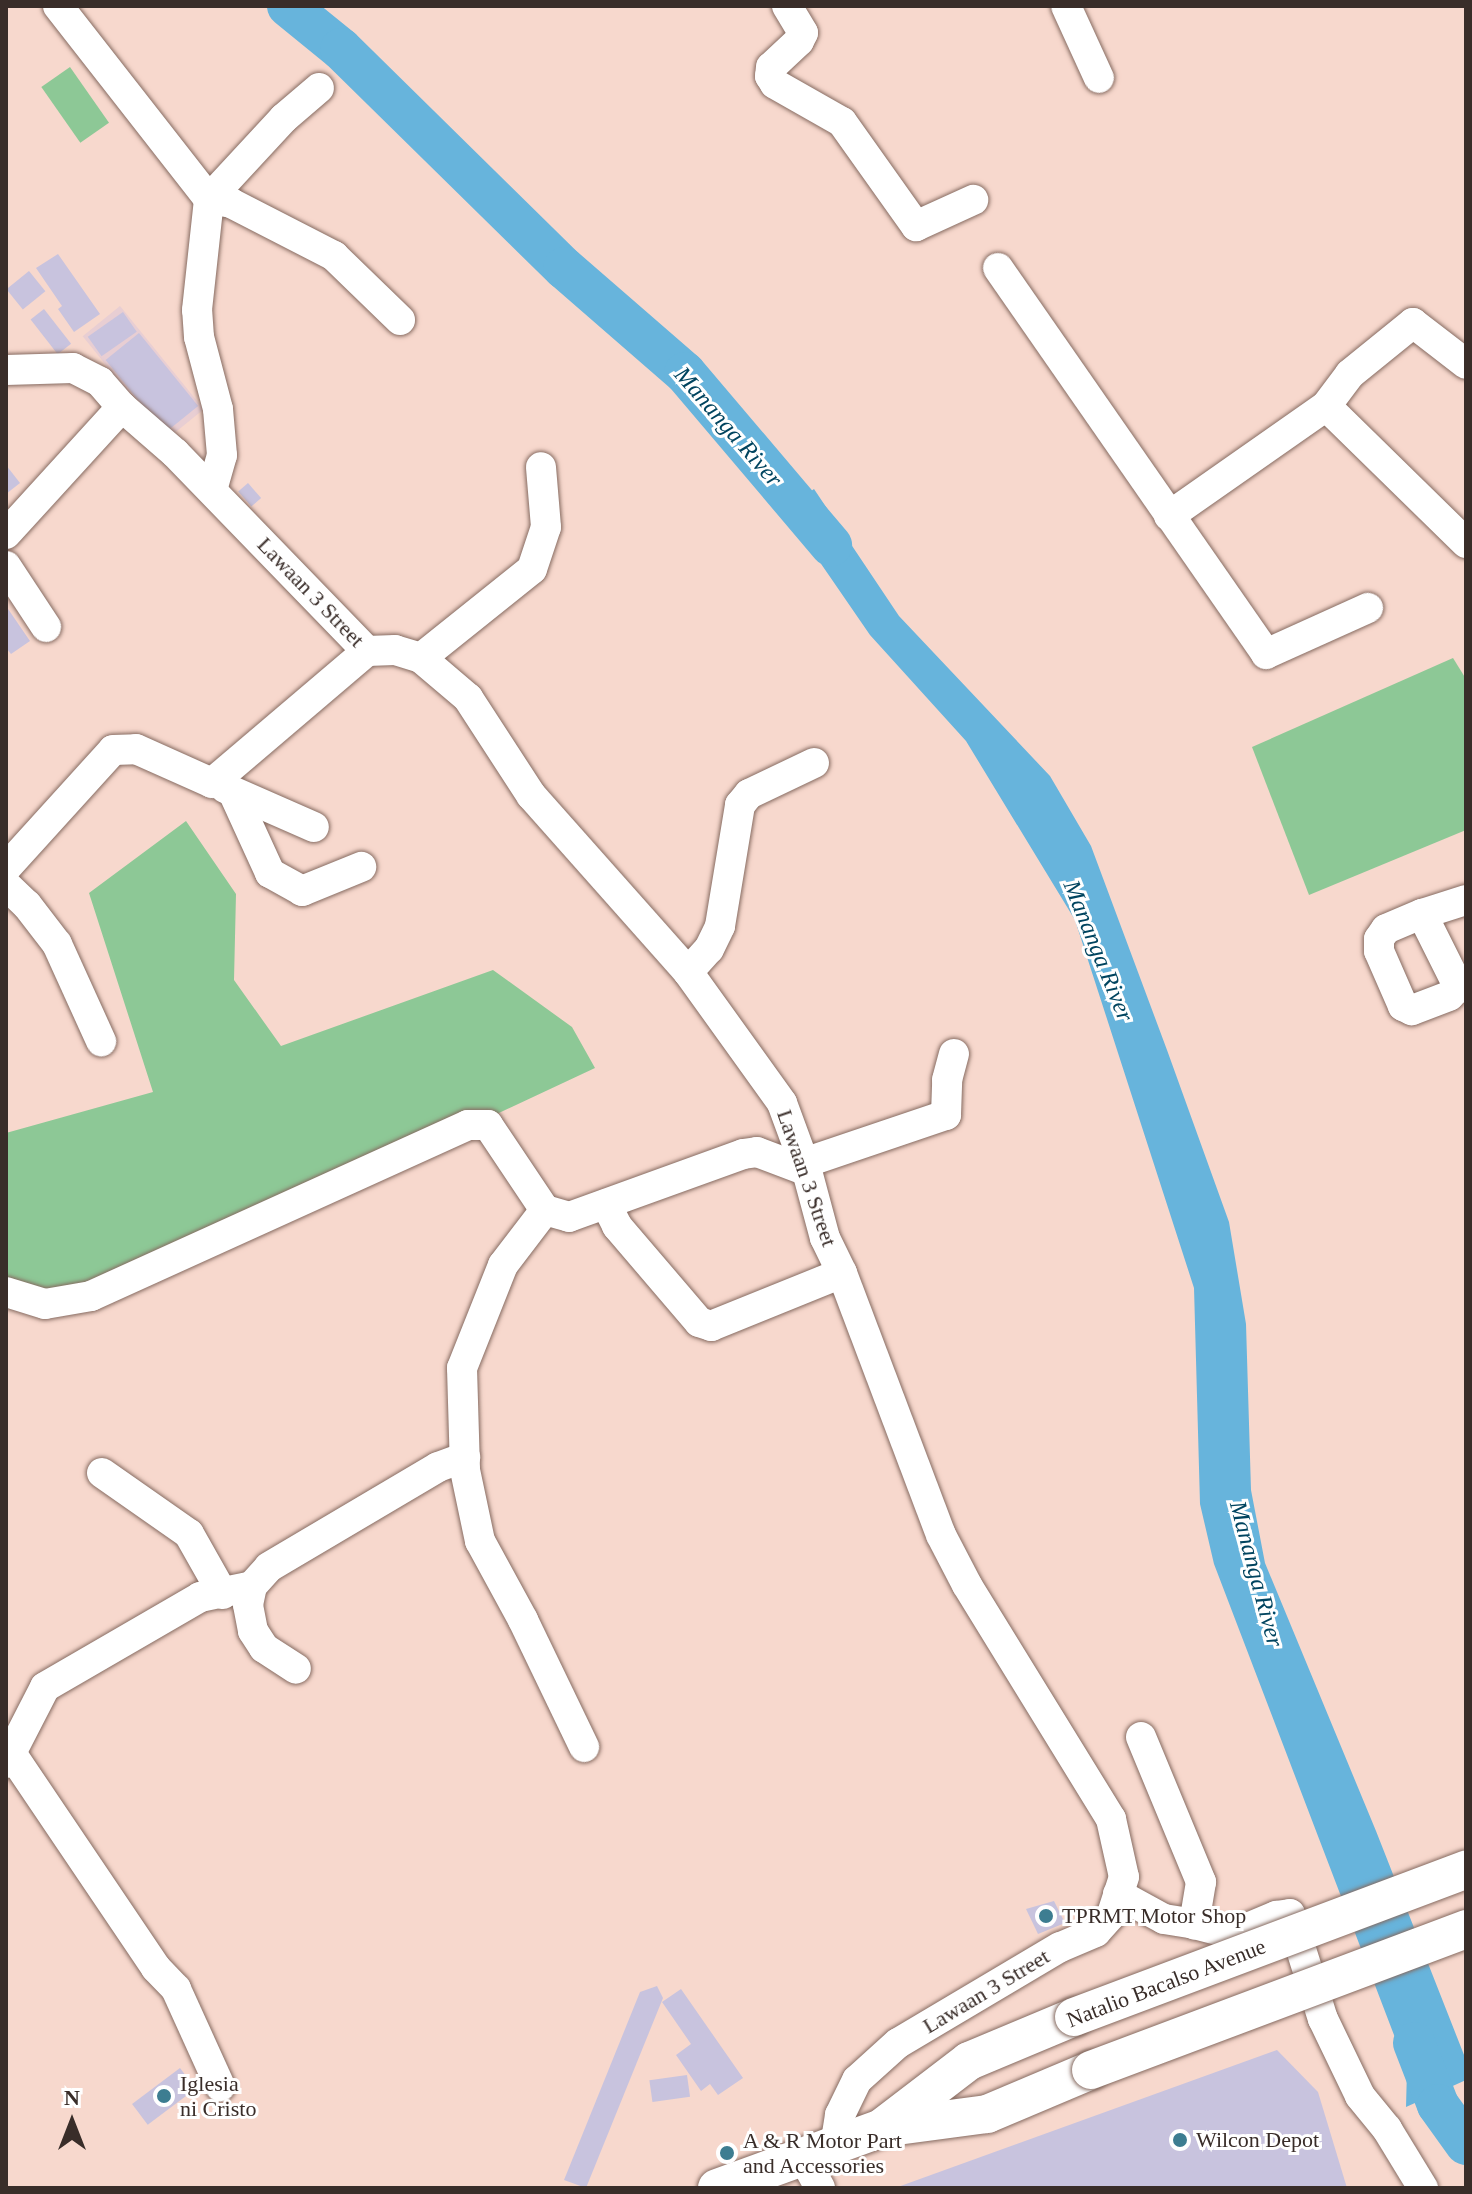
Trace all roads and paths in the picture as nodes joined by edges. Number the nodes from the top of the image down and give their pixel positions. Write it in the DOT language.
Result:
graph roads {
  1 [pos="58,6"];
  2 [pos="787,6"];
  3 [pos="1066,6"];
  4 [pos="1099,78"];
  5 [pos="319,88"];
  6 [pos="209,199"];
  7 [pos="973,200"];
  8 [pos="998,268"];
  9 [pos="400,320"];
  10 [pos="1466,364"];
  11 [pos="6,370"];
  12 [pos="1326,406"];
  13 [pos="122,407"];
  14 [pos="541,467"];
  15 [pos="212,490"];
  16 [pos="1169,516"];
  17 [pos="6,534"];
  18 [pos="1466,543"];
  19 [pos="6,566"];
  20 [pos="1368,608"];
  21 [pos="46,627"];
  22 [pos="367,651"];
  23 [pos="421,658"];
  24 [pos="814,763"];
  25 [pos="223,787"];
  26 [pos="314,827"];
  27 [pos="361,867"];
  28 [pos="6,868"];
  29 [pos="6,885"];
  30 [pos="1466,900"];
  31 [pos="1422,914"];
  32 [pos="688,972"];
  33 [pos="101,1041"];
  34 [pos="954,1054"];
  35 [pos="806,1167"];
  36 [pos="606,1204"];
  37 [pos="545,1210"];
  38 [pos="842,1273"];
  39 [pos="6,1292"];
  40 [pos="465,1457"];
  41 [pos="102,1473"];
  42 [pos="238,1590"];
  43 [pos="296,1669"];
  44 [pos="1141,1737"];
  45 [pos="584,1747"];
  46 [pos="8,1758"];
  47 [pos="1466,1870"];
  48 [pos="1118,1894"];
  49 [pos="1194,1924"];
  50 [pos="1466,1929"];
  51 [pos="220,2086"];
  52 [pos="882,2128"];
  53 [pos="820,2164"];
  54 [pos="717,2188"];
  55 [pos="1423,2188"];
  1 -- 6 [label="street"];
  2 -- 7 [label="street"];
  3 -- 4 [label="street"];
  5 -- 6 [label="street"];
  6 -- 9 [label="street"];
  6 -- 15 [label="street"];
  8 -- 16 [label="street"];
  10 -- 12 [label="street"];
  11 -- 13 [label="street, Lawaan 3 Street"];
  12 -- 16 [label="street"];
  12 -- 18 [label="street"];
  13 -- 15 [label="street, Lawaan 3 Street"];
  13 -- 17 [label="street"];
  14 -- 23 [label="street"];
  15 -- 22 [label="street, Lawaan 3 Street"];
  16 -- 20 [label="street"];
  19 -- 21 [label="street"];
  22 -- 23 [label="street, Lawaan 3 Street"];
  22 -- 25 [label="street"];
  23 -- 32 [label="street, Lawaan 3 Street"];
  24 -- 32 [label="street"];
  25 -- 26 [label="street"];
  25 -- 27 [label="street"];
  25 -- 28 [label="street"];
  29 -- 33 [label="street"];
  30 -- 31 [label="street"];
  32 -- 35 [label="street, Lawaan 3 Street"];
  34 -- 35 [label="street"];
  35 -- 36 [label="street"];
  35 -- 38 [label="street, Lawaan 3 Street"];
  36 -- 37 [label="street"];
  36 -- 38 [label="street"];
  37 -- 39 [label="street"];
  37 -- 40 [label="street"];
  38 -- 48 [label="street, Lawaan 3 Street"];
  40 -- 42 [label="street"];
  40 -- 45 [label="street"];
  41 -- 42 [label="street"];
  42 -- 43 [label="street"];
  42 -- 46 [label="street"];
  44 -- 49 [label="street"];
  46 -- 51 [label="street"];
  47 -- 52 [label="main road, Natalio Bacalso Avenue, bridge"];
  48 -- 49 [label="street"];
  48 -- 53 [label="street, Lawaan 3 Street"];
  49 -- 55 [label="street"];
  50 -- 52 [label="main road, Natalio Bacalso Avenue, bridge"];
  52 -- 53 [label="main road, Natalio Bacalso Avenue"];
  53 -- 54 [label="main road, Natalio Bacalso Avenue"];
}
